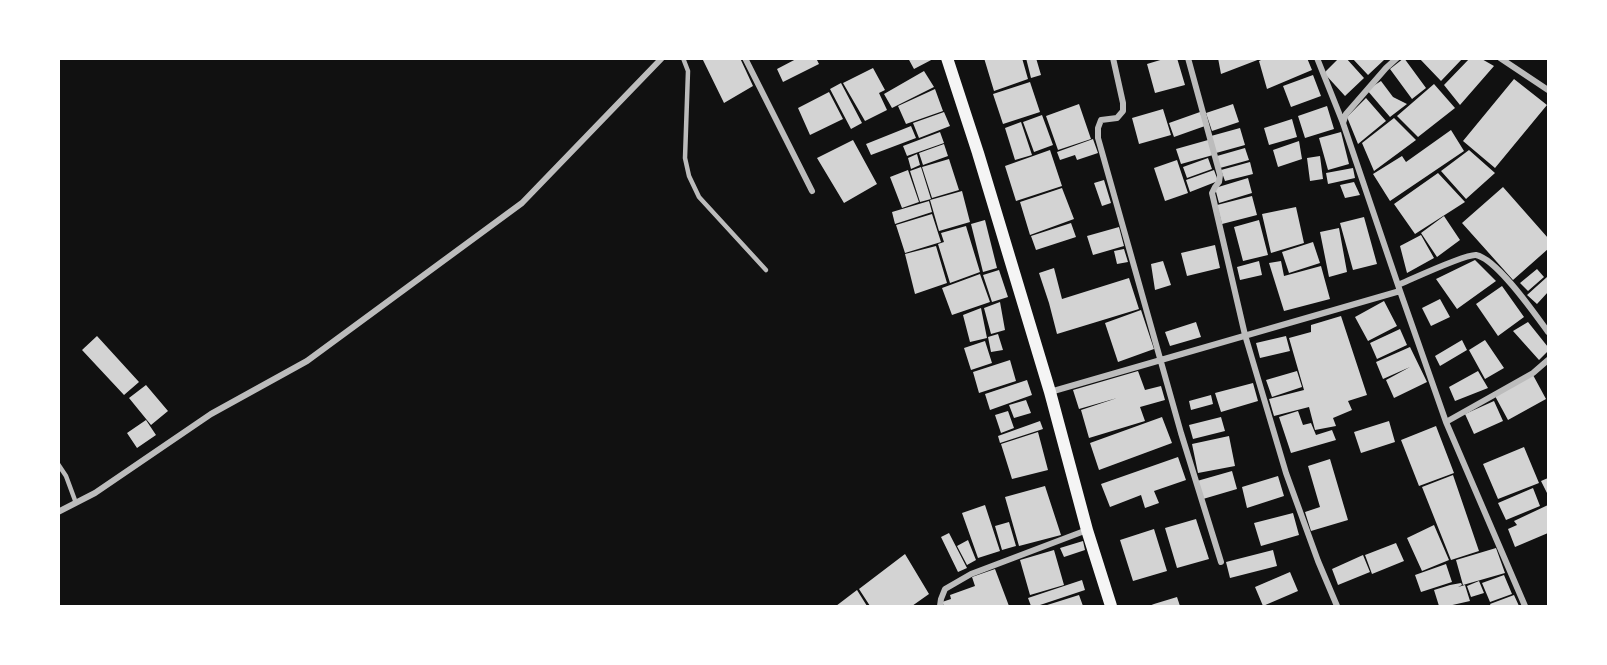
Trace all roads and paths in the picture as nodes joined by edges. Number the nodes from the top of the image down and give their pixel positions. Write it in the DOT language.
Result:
graph roads {
  1 [pos="662,58"];
  2 [pos="683,58"];
  3 [pos="745,58"];
  4 [pos="947,58"];
  5 [pos="1113,58"];
  6 [pos="1188,58"];
  7 [pos="1317,58"];
  8 [pos="1397,58"];
  9 [pos="1500,58"];
  10 [pos="1548,90"];
  11 [pos="1342,123"];
  12 [pos="812,191"];
  13 [pos="766,270"];
  14 [pos="1399,288"];
  15 [pos="1548,332"];
  16 [pos="1245,335"];
  17 [pos="1161,359"];
  18 [pos="1548,360"];
  19 [pos="1050,392"];
  20 [pos="1446,422"];
  21 [pos="58,464"];
  22 [pos="76,503"];
  23 [pos="58,512"];
  24 [pos="1087,530"];
  25 [pos="1221,562"];
  26 [pos="940,606"];
  27 [pos="1111,606"];
  28 [pos="1337,606"];
  29 [pos="1525,606"];
  1 -- 22 [label="street"];
  2 -- 13 [label="lane"];
  3 -- 12 [label="street"];
  4 -- 19 [label="main road"];
  5 -- 17 [label="street"];
  6 -- 16 [label="street"];
  7 -- 11 [label="street"];
  8 -- 11 [label="street"];
  9 -- 10 [label="street"];
  11 -- 14 [label="street"];
  14 -- 15 [label="street"];
  14 -- 16 [label="street"];
  14 -- 20 [label="street"];
  16 -- 17 [label="street"];
  16 -- 28 [label="street"];
  17 -- 19 [label="street"];
  17 -- 25 [label="street"];
  18 -- 20 [label="street"];
  19 -- 24 [label="main road"];
  20 -- 29 [label="street"];
  21 -- 22 [label="lane"];
  22 -- 23 [label="street"];
  24 -- 26 [label="street"];
  24 -- 27 [label="main road"];
}
